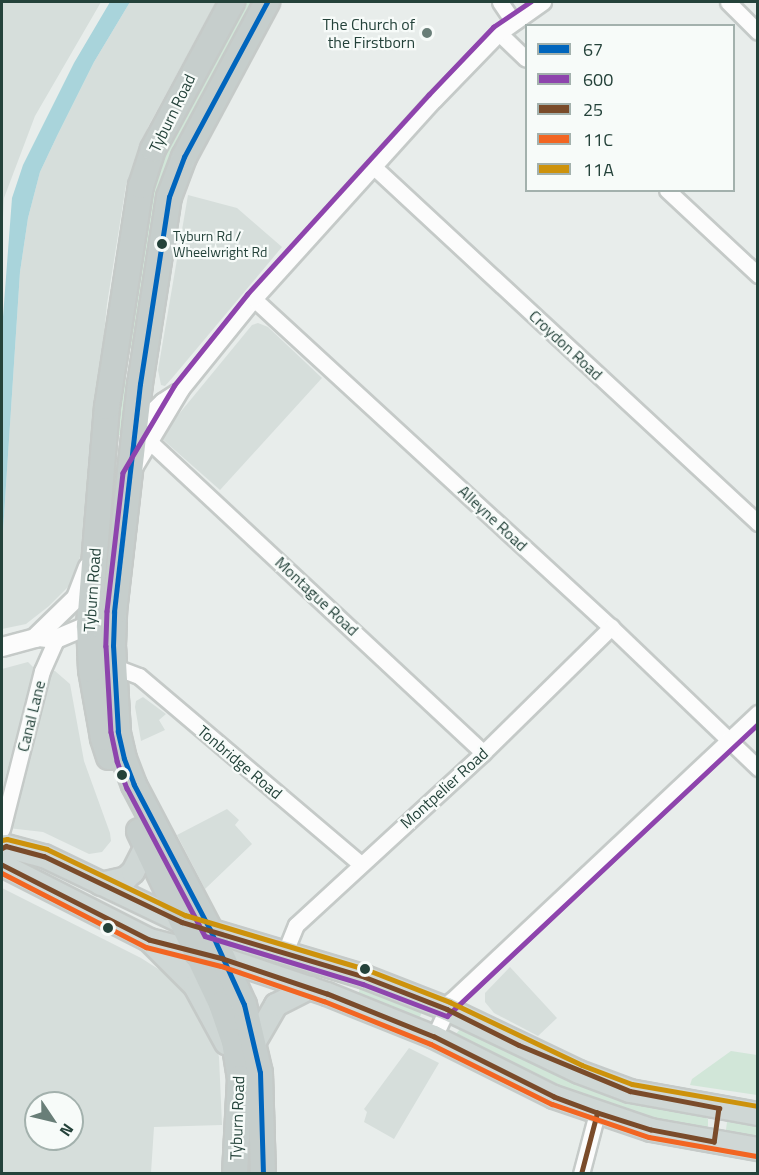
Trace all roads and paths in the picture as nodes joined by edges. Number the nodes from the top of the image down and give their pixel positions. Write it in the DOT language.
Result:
graph roads {
  1 [pos="232,2"];
  2 [pos="267,2"];
  3 [pos="500,2"];
  4 [pos="543,2"];
  5 [pos="728,2"];
  6 [pos="513,21"];
  7 [pos="758,32"];
  8 [pos="499,33"];
  9 [pos="525,58"];
  10 [pos="374,167"];
  11 [pos="669,192"];
  12 [pos="758,275"];
  13 [pos="254,299"];
  14 [pos="140,384"];
  15 [pos="181,389"];
  16 [pos="162,401"];
  17 [pos="142,434"];
  18 [pos="128,488"];
  19 [pos="758,523"];
  20 [pos="96,536"];
  21 [pos="89,625"];
  22 [pos="611,627"];
  23 [pos="35,638"];
  24 [pos="56,639"];
  25 [pos="7,646"];
  26 [pos="114,673"];
  27 [pos="758,713"];
  28 [pos="730,739"];
  29 [pos="483,753"];
  30 [pos="758,768"];
  31 [pos="2,829"];
  32 [pos="146,846"];
  33 [pos="2,848"];
  34 [pos="361,864"];
  35 [pos="2,865"];
  36 [pos="101,884"];
  37 [pos="182,922"];
  38 [pos="210,930"];
  39 [pos="148,940"];
  40 [pos="196,952"];
  41 [pos="285,952"];
  42 [pos="224,959"];
  43 [pos="310,988"];
  44 [pos="447,1009"];
  45 [pos="434,1037"];
  46 [pos="254,1043"];
  47 [pos="240,1078"];
  48 [pos="719,1108"];
  49 [pos="597,1113"];
  50 [pos="758,1114"];
  51 [pos="714,1142"];
  52 [pos="758,1149"];
  53 [pos="235,1173"];
  54 [pos="263,1173"];
  55 [pos="581,1173"];
  1 -- 20 [label="highway, Tyburn Road"];
  2 -- 14 [label="highway, Tyburn Road"];
  3 -- 6 [label="street"];
  4 -- 6 [label="street"];
  5 -- 7 [label="street"];
  6 -- 8 [label="street"];
  8 -- 9 [label="street"];
  8 -- 10 [label="street"];
  10 -- 13 [label="street"];
  10 -- 19 [label="street, Croydon Road"];
  11 -- 12 [label="street"];
  13 -- 15 [label="street"];
  13 -- 22 [label="street, Alleyne Road"];
  14 -- 16 [label="street"];
  14 -- 17 [label="highway, Tyburn Road"];
  15 -- 16 [label="street"];
  15 -- 17 [label="street"];
  16 -- 17 [label="street"];
  17 -- 18 [label="highway, Tyburn Road"];
  17 -- 20 [label="highway"];
  17 -- 29 [label="street, Montague Road"];
  18 -- 21 [label="highway"];
  18 -- 26 [label="highway, Tyburn Road"];
  20 -- 21 [label="highway, Tyburn Road"];
  20 -- 23 [label="street"];
  21 -- 24 [label="street"];
  21 -- 32 [label="highway, Tyburn Road"];
  22 -- 28 [label="street, Alleyne Road"];
  22 -- 29 [label="street, Montpelier Road"];
  23 -- 24 [label="street"];
  23 -- 25 [label="street"];
  24 -- 31 [label="street, Canal Lane"];
  26 -- 34 [label="street, Tonbridge Road"];
  26 -- 38 [label="highway, Tyburn Road"];
  27 -- 28 [label="street"];
  28 -- 30 [label="street, Alleyne Road"];
  28 -- 44 [label="street"];
  29 -- 34 [label="street, Montpelier Road"];
  32 -- 36 [label="main road"];
  32 -- 37 [label="highway, Tyburn Road"];
  33 -- 36 [label="main road"];
  34 -- 41 [label="street, Montpelier Road"];
  35 -- 39 [label="main road"];
  36 -- 37 [label="main road"];
  37 -- 38 [label="main road"];
  37 -- 40 [label="highway, Tyburn Road"];
  38 -- 41 [label="main road"];
  38 -- 42 [label="highway, Tyburn Road"];
  39 -- 40 [label="main road"];
  39 -- 47 [label="main road"];
  40 -- 42 [label="main road"];
  40 -- 47 [label="highway, Tyburn Road"];
  41 -- 44 [label="main road"];
  42 -- 43 [label="main road"];
  42 -- 46 [label="highway, Tyburn Road"];
  43 -- 45 [label="main road"];
  43 -- 46 [label="main road"];
  44 -- 45 [label="street"];
  44 -- 48 [label="main road"];
  45 -- 49 [label="main road"];
  46 -- 54 [label="highway, Tyburn Road"];
  47 -- 53 [label="highway, Tyburn Road"];
  48 -- 50 [label="main road"];
  48 -- 51 [label="main road"];
  49 -- 51 [label="main road"];
  49 -- 55 [label="street"];
  51 -- 52 [label="main road"];
}
